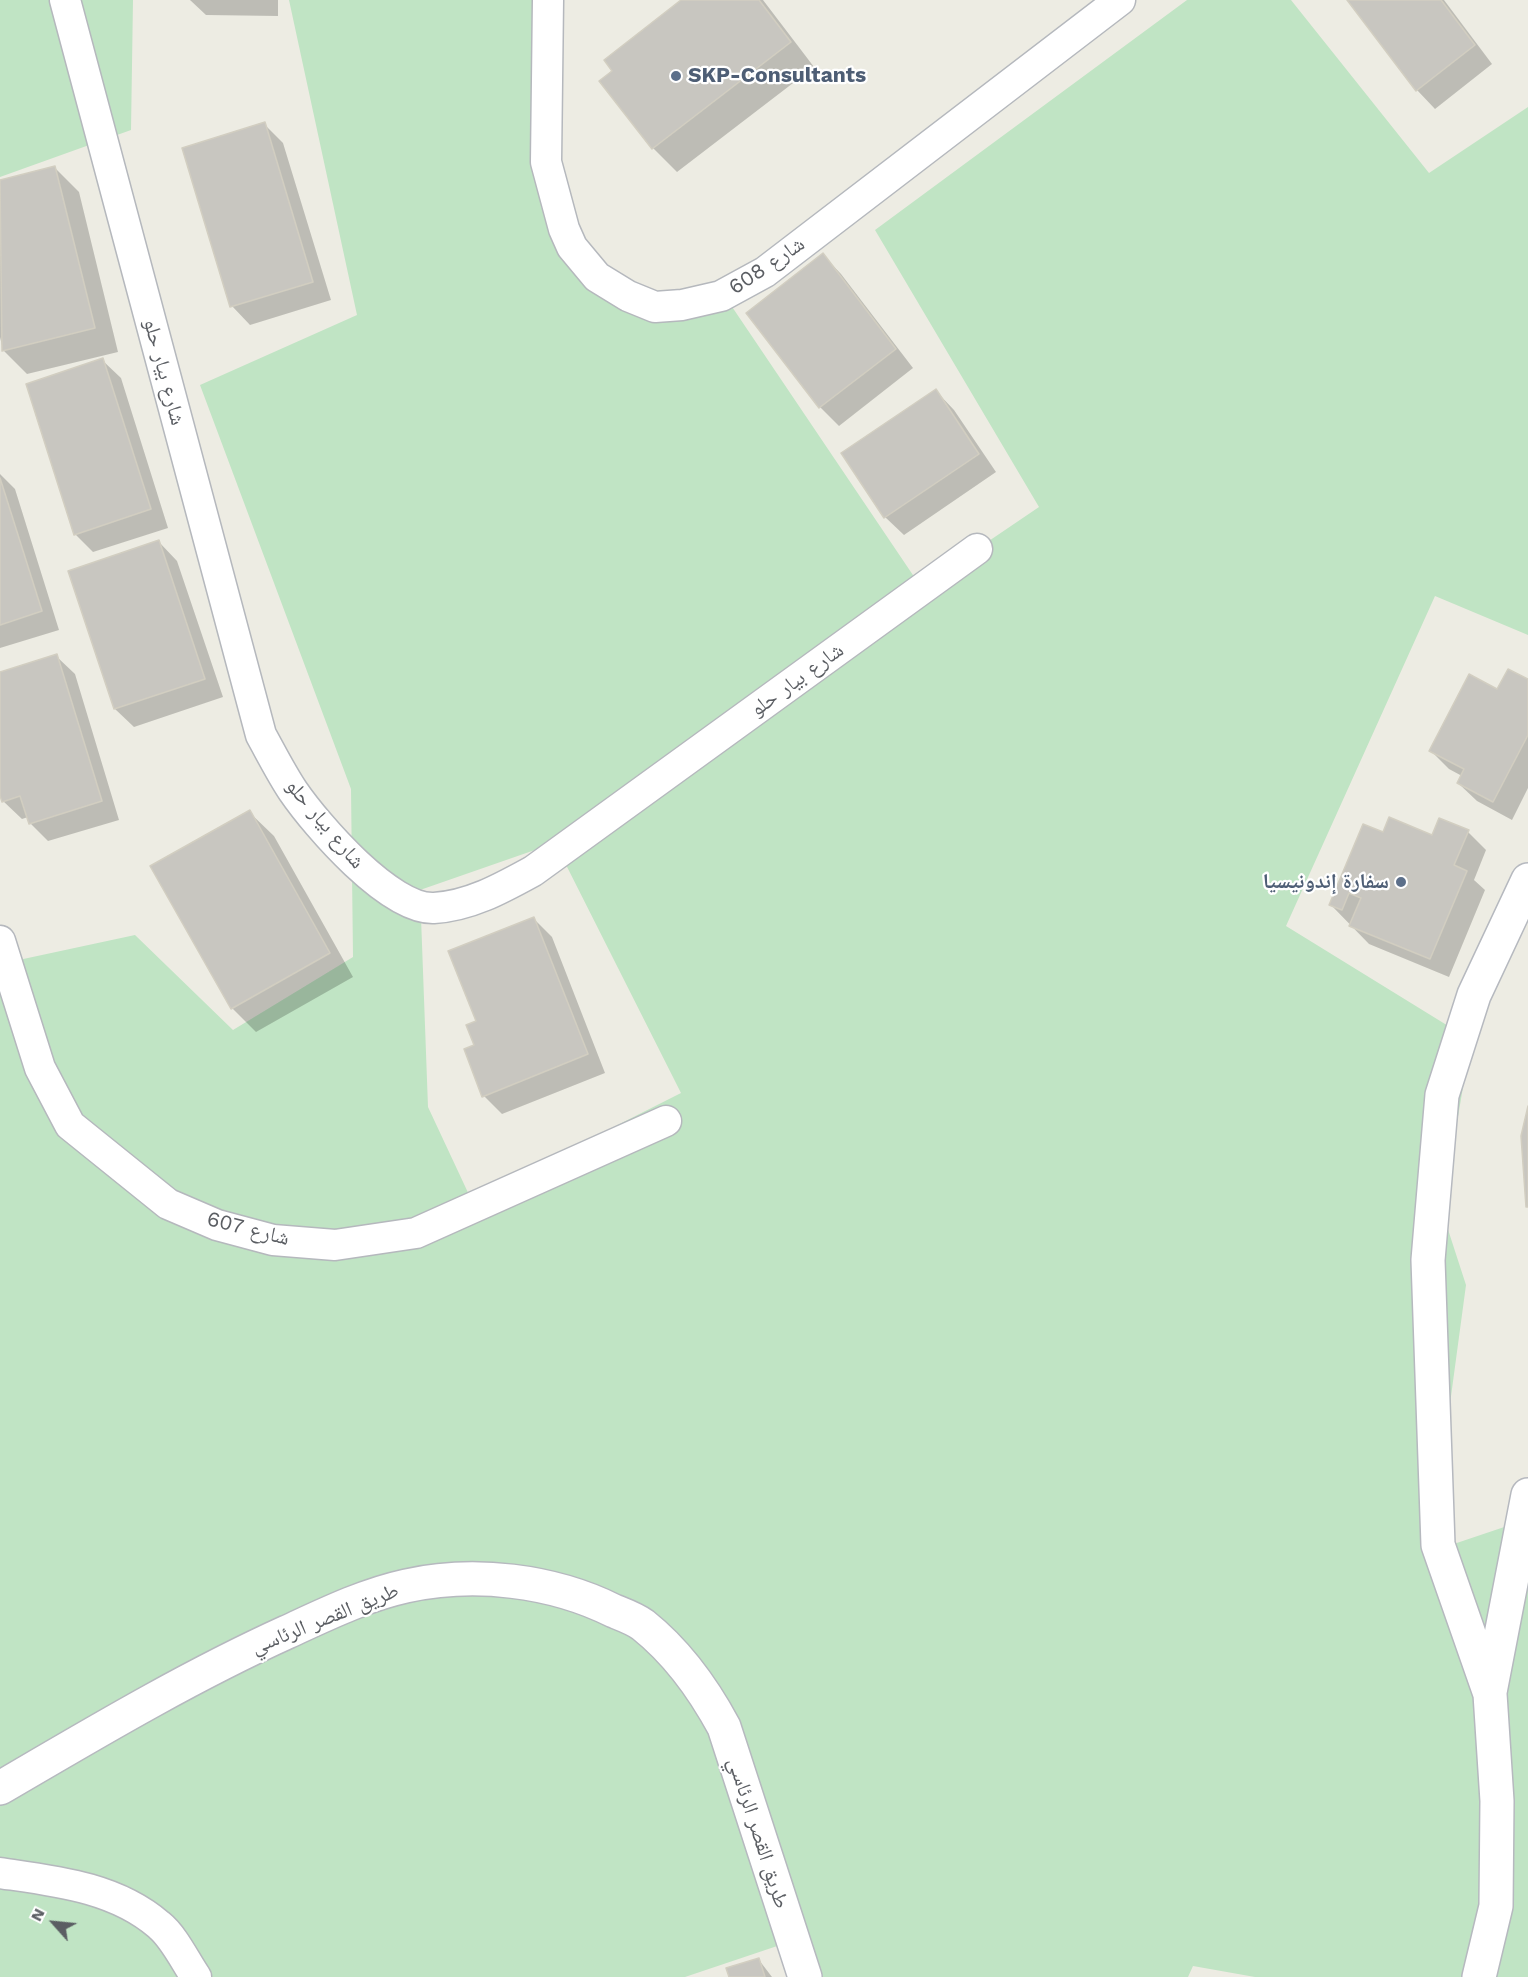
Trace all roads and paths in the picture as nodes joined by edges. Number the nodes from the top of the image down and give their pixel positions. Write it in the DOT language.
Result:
graph roads {
  1 [pos="65,0"];
  2 [pos="548,0"];
  3 [pos="1120,0"];
  4 [pos="977,549"];
  5 [pos="1528,880"];
  6 [pos="0,941"];
  7 [pos="666,1121"];
  8 [pos="1528,1495"];
  9 [pos="1490,1694"];
  10 [pos="0,1788"];
  11 [pos="0,1873"];
  12 [pos="196,1977"];
  13 [pos="805,1977"];
  14 [pos="1479,1977"];
  1 -- 4 [label="street, شارع بيار حلو"];
  2 -- 3 [label="street, شارع 608"];
  5 -- 9 [label="street"];
  6 -- 7 [label="street, شارع 607"];
  8 -- 9 [label="street"];
  9 -- 14 [label="street"];
  10 -- 13 [label="street, طريق القصر الرئاسي"];
  11 -- 12 [label="street"];
}
